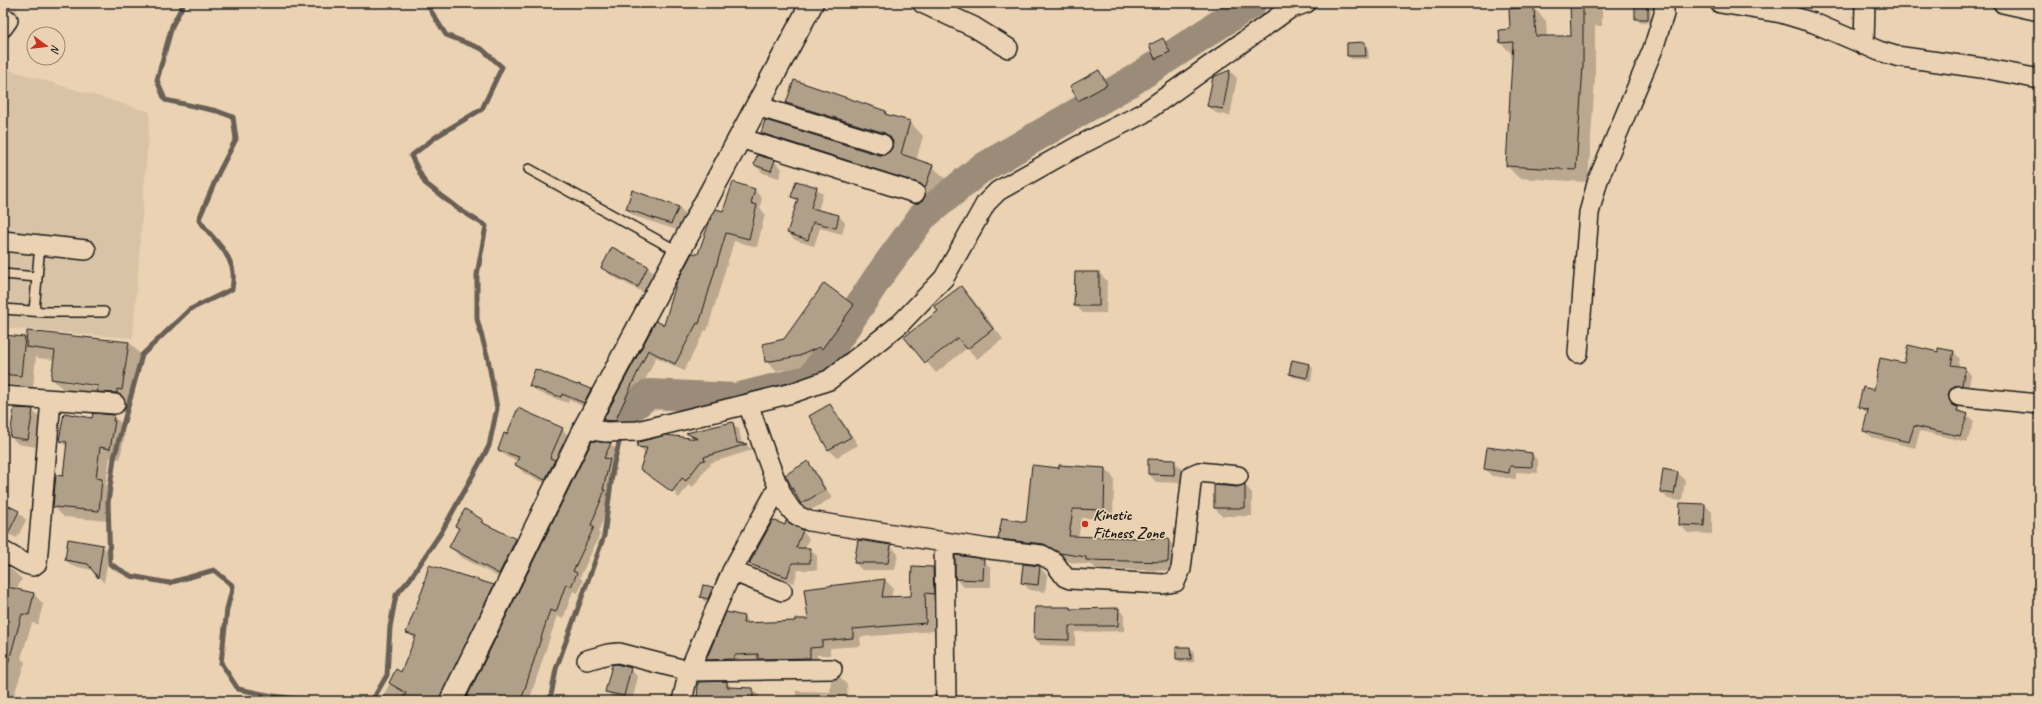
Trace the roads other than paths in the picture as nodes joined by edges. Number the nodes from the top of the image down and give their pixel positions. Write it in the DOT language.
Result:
graph roads {
  1 [pos="812,3"];
  2 [pos="922,3"];
  3 [pos="1306,3"];
  4 [pos="1664,3"];
  5 [pos="1720,3"];
  6 [pos="1865,3"];
  7 [pos="2003,3"];
  8 [pos="2039,11"];
  9 [pos="1864,45"];
  10 [pos="1008,48"];
  11 [pos="2039,79"];
  12 [pos="757,106"];
  13 [pos="740,138"];
  14 [pos="882,144"];
  15 [pos="529,169"];
  16 [pos="915,193"];
  17 [pos="3,241"];
  18 [pos="40,245"];
  19 [pos="86,250"];
  20 [pos="679,252"];
  21 [pos="3,274"];
  22 [pos="37,277"];
  23 [pos="3,309"];
  24 [pos="34,311"];
  25 [pos="104,312"];
  26 [pos="1578,353"];
  27 [pos="3,396"];
  28 [pos="1959,396"];
  29 [pos="51,400"];
  30 [pos="115,404"];
  31 [pos="748,404"];
  32 [pos="2039,404"];
  33 [pos="584,429"];
  34 [pos="1238,476"];
  35 [pos="779,486"];
  36 [pos="944,542"];
  37 [pos="3,550"];
  38 [pos="732,571"];
  39 [pos="782,591"];
  40 [pos="587,660"];
  41 [pos="832,669"];
  42 [pos="689,671"];
  43 [pos="450,701"];
  44 [pos="682,701"];
  45 [pos="946,701"];
  1 -- 12 [label="street"];
  2 -- 10 [label="street"];
  3 -- 31 [label="street"];
  4 -- 26 [label="street"];
  5 -- 9 [label="street"];
  6 -- 9 [label="street"];
  7 -- 8 [label="street"];
  9 -- 11 [label="street"];
  12 -- 13 [label="street"];
  12 -- 14 [label="street"];
  13 -- 16 [label="street"];
  13 -- 20 [label="street"];
  15 -- 20 [label="lane"];
  17 -- 18 [label="street"];
  18 -- 19 [label="street"];
  18 -- 22 [label="lane"];
  20 -- 33 [label="street"];
  21 -- 22 [label="lane"];
  22 -- 24 [label="lane"];
  23 -- 24 [label="lane"];
  24 -- 25 [label="lane"];
  27 -- 29 [label="street"];
  28 -- 32 [label="street"];
  29 -- 30 [label="street"];
  29 -- 37 [label="street"];
  31 -- 33 [label="street"];
  31 -- 35 [label="street"];
  33 -- 43 [label="street"];
  34 -- 36 [label="street"];
  35 -- 36 [label="street"];
  35 -- 38 [label="street"];
  36 -- 45 [label="street"];
  38 -- 39 [label="street"];
  38 -- 42 [label="street"];
  40 -- 42 [label="street"];
  41 -- 42 [label="street"];
  42 -- 44 [label="street"];
}
